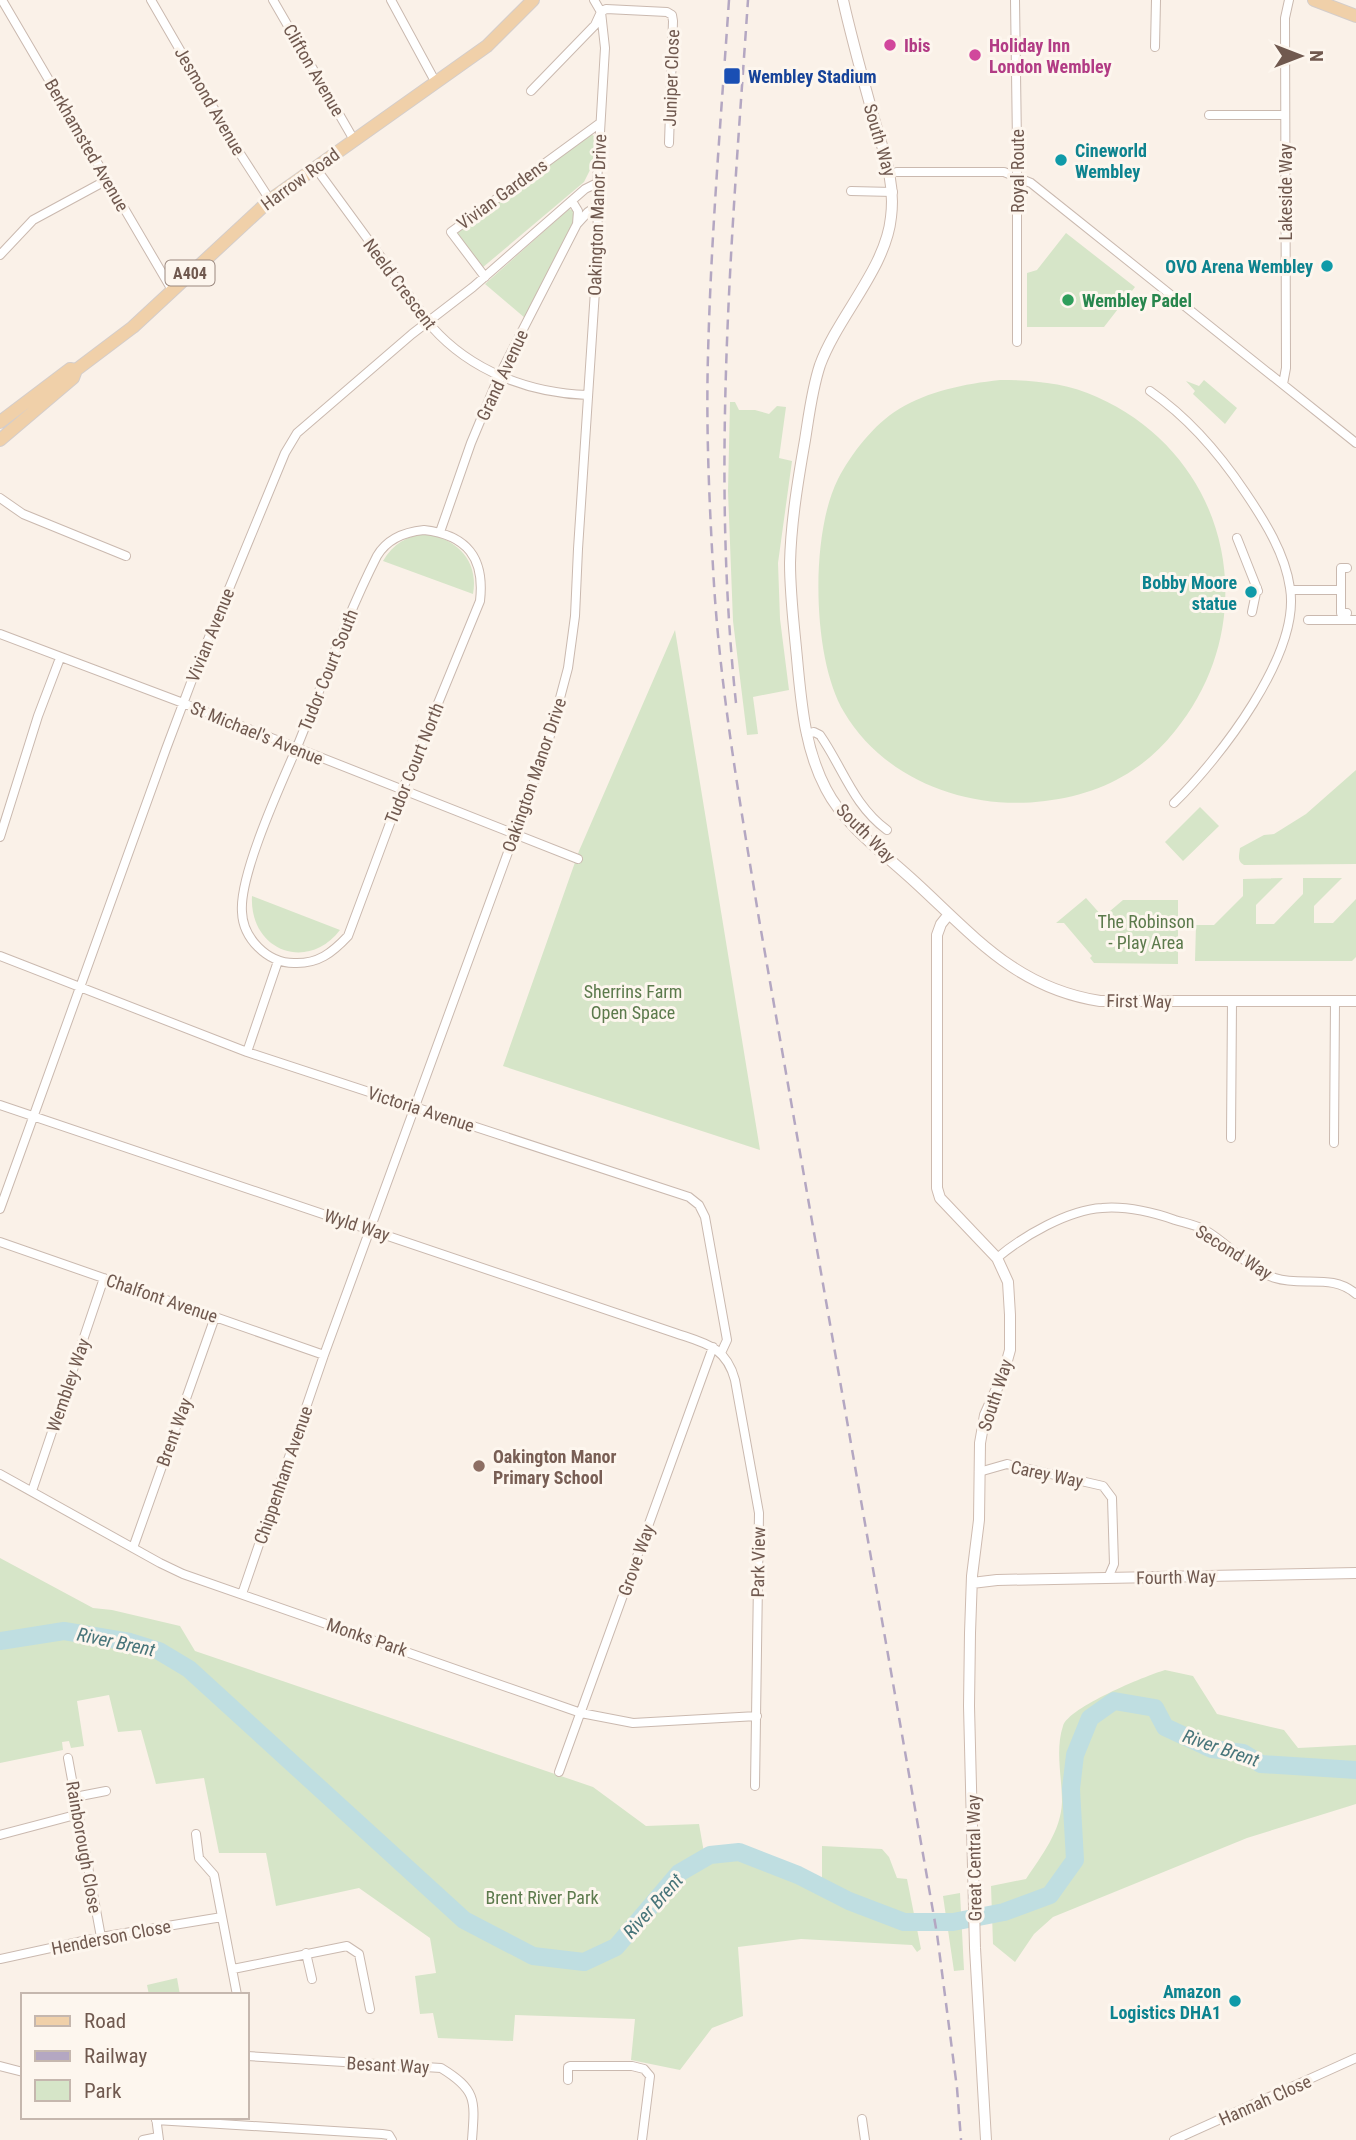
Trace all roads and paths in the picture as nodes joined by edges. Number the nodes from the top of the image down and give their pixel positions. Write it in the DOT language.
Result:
graph roads {
  1 [pos="2,0"];
  2 [pos="151,0"];
  3 [pos="273,0"];
  4 [pos="391,0"];
  5 [pos="533,0"];
  6 [pos="594,0"];
  7 [pos="843,0"];
  8 [pos="1016,0"];
  9 [pos="1156,0"];
  10 [pos="1289,0"];
  11 [pos="1314,0"];
  12 [pos="601,12"];
  13 [pos="1356,16"];
  14 [pos="1155,47"];
  15 [pos="436,83"];
  16 [pos="531,91"];
  17 [pos="1209,115"];
  18 [pos="1285,115"];
  19 [pos="600,123"];
  20 [pos="354,140"];
  21 [pos="669,143"];
  22 [pos="315,167"];
  23 [pos="897,172"];
  24 [pos="107,180"];
  25 [pos="597,183"];
  26 [pos="851,191"];
  27 [pos="893,192"];
  28 [pos="270,200"];
  29 [pos="572,201"];
  30 [pos="597,206"];
  31 [pos="577,223"];
  32 [pos="0,255"];
  33 [pos="485,277"];
  34 [pos="172,290"];
  35 [pos="428,321"];
  36 [pos="1017,342"];
  37 [pos="76,370"];
  38 [pos="499,376"];
  39 [pos="1283,384"];
  40 [pos="1150,391"];
  41 [pos="587,395"];
  42 [pos="2,416"];
  43 [pos="16,426"];
  44 [pos="0,440"];
  45 [pos="1356,443"];
  46 [pos="0,498"];
  47 [pos="440,531"];
  48 [pos="1237,538"];
  49 [pos="126,555"];
  50 [pos="1251,568"];
  51 [pos="1291,590"];
  52 [pos="1258,591"];
  53 [pos="1344,591"];
  54 [pos="1252,612"];
  55 [pos="1308,620"];
  56 [pos="1356,620"];
  57 [pos="0,634"];
  58 [pos="60,658"];
  59 [pos="183,703"];
  60 [pos="806,734"];
  61 [pos="296,749"];
  62 [pos="402,791"];
  63 [pos="1174,803"];
  64 [pos="887,830"];
  65 [pos="513,835"];
  66 [pos="0,837"];
  67 [pos="579,859"];
  68 [pos="950,914"];
  69 [pos="0,956"];
  70 [pos="278,961"];
  71 [pos="80,988"];
  72 [pos="1232,1001"];
  73 [pos="1335,1001"];
  74 [pos="1356,1001"];
  75 [pos="247,1052"];
  76 [pos="0,1105"];
  77 [pos="415,1107"];
  78 [pos="34,1116"];
  79 [pos="1231,1138"];
  80 [pos="1334,1143"];
  81 [pos="0,1209"];
  82 [pos="370,1230"];
  83 [pos="0,1242"];
  84 [pos="997,1258"];
  85 [pos="104,1278"];
  86 [pos="1356,1294"];
  87 [pos="215,1317"];
  88 [pos="713,1347"];
  89 [pos="721,1353"];
  90 [pos="324,1355"];
  91 [pos="979,1472"];
  92 [pos="0,1474"];
  93 [pos="32,1491"];
  94 [pos="133,1548"];
  95 [pos="1356,1573"];
  96 [pos="1108,1578"];
  97 [pos="972,1580"];
  98 [pos="242,1594"];
  99 [pos="581,1713"];
  100 [pos="757,1716"];
  101 [pos="68,1758"];
  102 [pos="559,1772"];
  103 [pos="755,1786"];
  104 [pos="106,1791"];
  105 [pos="75,1797"];
  106 [pos="79,1814"];
  107 [pos="197,1834"];
  108 [pos="0,1835"];
  109 [pos="222,1917"];
  110 [pos="101,1937"];
  111 [pos="306,1953"];
  112 [pos="0,1959"];
  113 [pos="233,1969"];
  114 [pos="312,1979"];
  115 [pos="237,1993"];
  116 [pos="370,2009"];
  117 [pos="248,2055"];
  118 [pos="1356,2058"];
  119 [pos="0,2066"];
  120 [pos="21,2071"];
  121 [pos="568,2080"];
  122 [pos="156,2119"];
  123 [pos="862,2119"];
  124 [pos="304,2128"];
  125 [pos="159,2139"];
  126 [pos="143,2140"];
  127 [pos="304,2140"];
  128 [pos="393,2140"];
  129 [pos="472,2140"];
  130 [pos="642,2140"];
  131 [pos="865,2140"];
  132 [pos="986,2140"];
  133 [pos="1174,2140"];
  1 -- 24 [label="street, Berkhamsted Avenue"];
  2 -- 28 [label="street, Jesmond Avenue"];
  3 -- 20 [label="street, Clifton Avenue"];
  4 -- 15 [label="street"];
  5 -- 15 [label="main road, Harrow Road / A404"];
  6 -- 12 [label="street, Oakington Manor Drive"];
  7 -- 27 [label="main road, South Way"];
  8 -- 36 [label="street, Royal Route, bridge"];
  9 -- 14 [label="street"];
  10 -- 18 [label="street, Lakeside Way"];
  11 -- 13 [label="main road"];
  12 -- 16 [label="street"];
  12 -- 19 [label="street, Oakington Manor Drive"];
  12 -- 21 [label="street, Juniper Close"];
  15 -- 20 [label="main road, Harrow Road / A404"];
  17 -- 18 [label="street"];
  18 -- 39 [label="street, Lakeside Way"];
  19 -- 25 [label="street, Oakington Manor Drive"];
  19 -- 33 [label="street, Vivian Gardens"];
  20 -- 22 [label="main road, Harrow Road / A404"];
  22 -- 28 [label="main road, Harrow Road / A404"];
  22 -- 35 [label="street, Neeld Crescent"];
  23 -- 39 [label="street"];
  24 -- 32 [label="street"];
  24 -- 34 [label="street, Berkhamsted Avenue"];
  25 -- 29 [label="street, Vivian Avenue"];
  25 -- 30 [label="street, Oakington Manor Drive"];
  26 -- 27 [label="street"];
  27 -- 60 [label="main road, South Way"];
  28 -- 34 [label="main road, Harrow Road / A404"];
  29 -- 31 [label="street"];
  29 -- 33 [label="street, Vivian Avenue"];
  30 -- 31 [label="street, Grand Avenue"];
  30 -- 41 [label="street, Oakington Manor Drive"];
  31 -- 38 [label="street, Grand Avenue"];
  33 -- 35 [label="street, Vivian Avenue"];
  34 -- 37 [label="main road, Harrow Road / A404"];
  35 -- 38 [label="street, Neeld Crescent"];
  35 -- 59 [label="street, Vivian Avenue"];
  37 -- 42 [label="main road, Harrow Road / A404"];
  37 -- 43 [label="main road, Harrow Road / A404"];
  38 -- 41 [label="street, Neeld Crescent"];
  38 -- 47 [label="street, Grand Avenue"];
  39 -- 45 [label="street"];
  40 -- 51 [label="street"];
  41 -- 65 [label="street, Oakington Manor Drive"];
  42 -- 43 [label="street"];
  43 -- 44 [label="main road, Harrow Road / A404"];
  46 -- 49 [label="street"];
  47 -- 61 [label="street, Tudor Court South"];
  47 -- 62 [label="street, Tudor Court North"];
  48 -- 52 [label="street"];
  50 -- 52 [label="street"];
  51 -- 53 [label="street"];
  51 -- 63 [label="street"];
  52 -- 54 [label="street"];
  55 -- 56 [label="street"];
  57 -- 58 [label="street, St Michael's Avenue"];
  58 -- 59 [label="street, St Michael's Avenue"];
  58 -- 66 [label="street"];
  59 -- 61 [label="street, St Michael's Avenue"];
  59 -- 71 [label="street, Vivian Avenue"];
  60 -- 64 [label="street"];
  60 -- 68 [label="main road, South Way"];
  61 -- 62 [label="street, St Michael's Avenue"];
  61 -- 70 [label="street, Tudor Court South"];
  62 -- 65 [label="street, St Michael's Avenue"];
  62 -- 70 [label="street, Tudor Court North"];
  65 -- 67 [label="street, St Michael's Avenue"];
  65 -- 77 [label="street, Oakington Manor Drive"];
  68 -- 72 [label="main road, First Way"];
  68 -- 84 [label="main road, South Way"];
  69 -- 71 [label="street, Victoria Avenue"];
  70 -- 75 [label="street"];
  71 -- 75 [label="street, Victoria Avenue"];
  71 -- 78 [label="street, Vivian Avenue"];
  72 -- 73 [label="main road, First Way"];
  72 -- 79 [label="street"];
  73 -- 74 [label="main road, First Way"];
  73 -- 80 [label="street"];
  75 -- 77 [label="street, Victoria Avenue"];
  76 -- 78 [label="street, Wyld Way"];
  77 -- 82 [label="street, Oakington Manor Drive"];
  77 -- 89 [label="street, Victoria Avenue"];
  78 -- 81 [label="street, Vivian Avenue"];
  78 -- 82 [label="street, Wyld Way"];
  82 -- 88 [label="street, Wyld Way"];
  82 -- 90 [label="street, Oakington Manor Drive"];
  83 -- 85 [label="street, Chalfont Avenue"];
  84 -- 86 [label="street, Second Way"];
  84 -- 91 [label="main road, South Way"];
  85 -- 87 [label="street, Chalfont Avenue"];
  85 -- 93 [label="street, Wembley Way"];
  87 -- 90 [label="street, Chalfont Avenue"];
  87 -- 94 [label="street, Brent Way"];
  88 -- 89 [label="street, Park View"];
  88 -- 99 [label="street, Grove Way"];
  89 -- 100 [label="street, Park View"];
  90 -- 98 [label="street, Chippenham Avenue"];
  91 -- 96 [label="street, Carey Way"];
  91 -- 97 [label="main road, South Way"];
  92 -- 93 [label="street, Monks Park"];
  93 -- 94 [label="street, Monks Park"];
  94 -- 98 [label="street, Monks Park"];
  95 -- 96 [label="main road, Fourth Way"];
  96 -- 97 [label="main road, Fourth Way"];
  97 -- 132 [label="main road, Great Central Way"];
  98 -- 99 [label="street, Monks Park"];
  99 -- 100 [label="street, Monks Park"];
  99 -- 102 [label="street, Grove Way"];
  100 -- 103 [label="street, Park View"];
  101 -- 105 [label="street, Rainborough Close"];
  104 -- 105 [label="street"];
  105 -- 106 [label="street, Rainborough Close"];
  106 -- 108 [label="street"];
  106 -- 110 [label="street, Rainborough Close"];
  107 -- 109 [label="street"];
  109 -- 110 [label="street, Henderson Close"];
  109 -- 113 [label="street"];
  110 -- 112 [label="street, Henderson Close"];
  111 -- 113 [label="street"];
  111 -- 114 [label="street"];
  111 -- 116 [label="street"];
  113 -- 115 [label="street"];
  117 -- 129 [label="street, Besant Way"];
  118 -- 133 [label="street, Hannah Close"];
  119 -- 120 [label="street"];
  121 -- 130 [label="street"];
  122 -- 124 [label="street"];
  122 -- 125 [label="street"];
  123 -- 131 [label="street"];
  124 -- 127 [label="street"];
  124 -- 128 [label="street"];
  125 -- 126 [label="street"];
}
